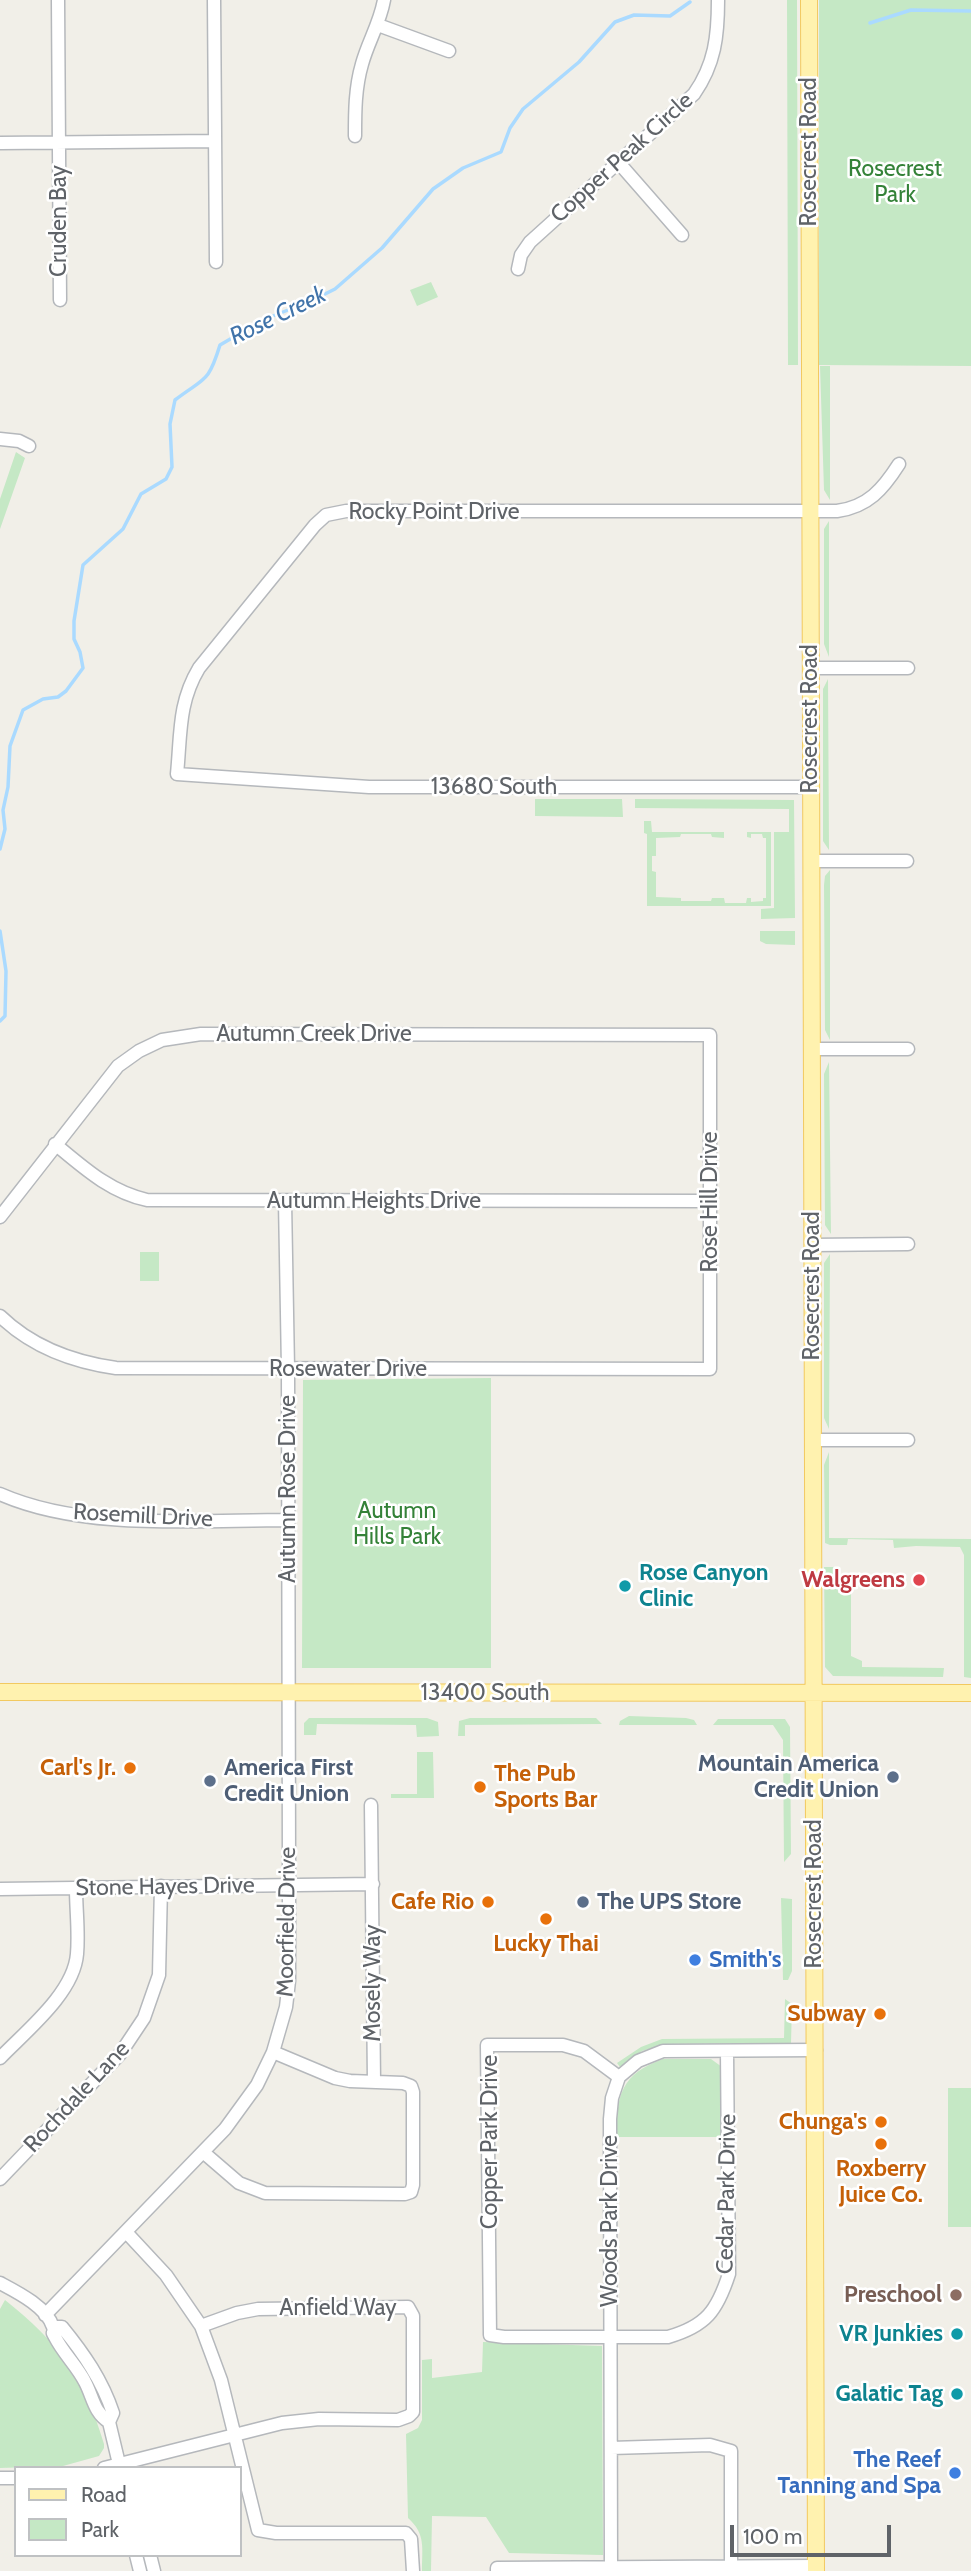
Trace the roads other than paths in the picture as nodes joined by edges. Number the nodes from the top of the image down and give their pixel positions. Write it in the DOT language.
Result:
graph roads {
  1 [pos="58,0"];
  2 [pos="214,0"];
  3 [pos="384,0"];
  4 [pos="718,0"];
  5 [pos="809,0"];
  6 [pos="378,25"];
  7 [pos="449,51"];
  8 [pos="355,136"];
  9 [pos="215,141"];
  10 [pos="0,143"];
  11 [pos="59,143"];
  12 [pos="618,163"];
  13 [pos="682,235"];
  14 [pos="216,262"];
  15 [pos="518,269"];
  16 [pos="60,300"];
  17 [pos="0,439"];
  18 [pos="29,446"];
  19 [pos="899,464"];
  20 [pos="810,512"];
  21 [pos="810,668"];
  22 [pos="908,668"];
  23 [pos="177,774"];
  24 [pos="810,787"];
  25 [pos="811,861"];
  26 [pos="907,861"];
  27 [pos="710,1035"];
  28 [pos="811,1049"];
  29 [pos="908,1049"];
  30 [pos="55,1144"];
  31 [pos="285,1201"];
  32 [pos="710,1201"];
  33 [pos="0,1217"];
  34 [pos="908,1244"];
  35 [pos="812,1245"];
  36 [pos="0,1316"];
  37 [pos="288,1369"];
  38 [pos="710,1369"];
  39 [pos="812,1440"];
  40 [pos="908,1440"];
  41 [pos="0,1494"];
  42 [pos="289,1520"];
  43 [pos="0,1692"];
  44 [pos="289,1692"];
  45 [pos="813,1693"];
  46 [pos="971,1693"];
  47 [pos="371,1805"];
  48 [pos="373,1884"];
  49 [pos="289,1885"];
  50 [pos="161,1886"];
  51 [pos="76,1888"];
  52 [pos="0,1889"];
  53 [pos="816,2050"];
  54 [pos="273,2052"];
  55 [pos="727,2052"];
  56 [pos="0,2058"];
  57 [pos="619,2077"];
  58 [pos="374,2082"];
  59 [pos="203,2152"];
  60 [pos="0,2179"];
  61 [pos="126,2232"];
  62 [pos="0,2283"];
  63 [pos="46,2315"];
  64 [pos="201,2326"];
  65 [pos="490,2335"];
  66 [pos="610,2338"];
  67 [pos="233,2435"];
  68 [pos="611,2448"];
  69 [pos="119,2465"];
  70 [pos="241,2466"];
  71 [pos="242,2469"];
  72 [pos="611,2569"];
  73 [pos="731,2569"];
  74 [pos="816,2569"];
  75 [pos="413,2571"];
  76 [pos="497,2571"];
  1 -- 11 [label="street, Cruden Bay"];
  2 -- 9 [label="street"];
  3 -- 6 [label="street"];
  4 -- 12 [label="street, Copper Peak Circle"];
  5 -- 20 [label="main road, Rosecrest Road"];
  6 -- 7 [label="street"];
  6 -- 8 [label="street"];
  9 -- 11 [label="street"];
  9 -- 14 [label="street"];
  10 -- 11 [label="street"];
  11 -- 16 [label="street, Cruden Bay"];
  12 -- 13 [label="street"];
  12 -- 15 [label="street, Copper Peak Circle"];
  17 -- 18 [label="street"];
  19 -- 20 [label="street"];
  20 -- 21 [label="main road, Rosecrest Road"];
  20 -- 23 [label="street, Rocky Point Drive"];
  21 -- 22 [label="street"];
  21 -- 24 [label="main road, Rosecrest Road"];
  23 -- 24 [label="street, 13680 South"];
  24 -- 25 [label="main road, Rosecrest Road"];
  25 -- 26 [label="street"];
  25 -- 28 [label="main road, Rosecrest Road"];
  27 -- 30 [label="street, Autumn Creek Drive"];
  27 -- 32 [label="street, Rose Hill Drive"];
  28 -- 29 [label="street"];
  28 -- 35 [label="main road, Rosecrest Road"];
  30 -- 31 [label="street, Autumn Heights Drive"];
  30 -- 33 [label="street, Autumn Creek Drive"];
  31 -- 32 [label="street, Autumn Heights Drive"];
  31 -- 37 [label="street, Autumn Rose Drive"];
  32 -- 38 [label="street, Rose Hill Drive"];
  34 -- 35 [label="street"];
  35 -- 39 [label="main road, Rosecrest Road"];
  36 -- 37 [label="street, Rosewater Drive"];
  37 -- 38 [label="street, Rosewater Drive"];
  37 -- 42 [label="street, Autumn Rose Drive"];
  39 -- 40 [label="street"];
  39 -- 45 [label="main road, Rosecrest Road"];
  41 -- 42 [label="street, Rosemill Drive"];
  42 -- 44 [label="street, Autumn Rose Drive"];
  43 -- 44 [label="main road, 13400 South"];
  44 -- 45 [label="main road, 13400 South"];
  44 -- 49 [label="street, Moorfield Drive"];
  45 -- 46 [label="main road, 13400 South"];
  45 -- 53 [label="main road, Rosecrest Road"];
  47 -- 48 [label="street, Mosely Way"];
  48 -- 49 [label="street, Stone Hayes Drive"];
  48 -- 58 [label="street, Mosely Way"];
  49 -- 50 [label="street, Stone Hayes Drive"];
  49 -- 54 [label="street, Moorfield Drive"];
  50 -- 51 [label="street, Stone Hayes Drive"];
  50 -- 60 [label="street, Rochdale Lane"];
  51 -- 52 [label="street, Stone Hayes Drive"];
  51 -- 56 [label="street"];
  53 -- 55 [label="street"];
  53 -- 74 [label="main road, Rosecrest Road"];
  54 -- 58 [label="street"];
  54 -- 59 [label="street, Moorfield Drive"];
  55 -- 57 [label="street"];
  55 -- 66 [label="street, Cedar Park Drive"];
  57 -- 65 [label="street, Copper Park Drive"];
  57 -- 66 [label="street, Woods Park Drive"];
  58 -- 59 [label="street"];
  59 -- 61 [label="street, Moorfield Drive"];
  61 -- 63 [label="street, Moorfield Drive"];
  61 -- 64 [label="street"];
  62 -- 63 [label="street"];
  63 -- 69 [label="street"];
  64 -- 67 [label="street"];
  64 -- 67 [label="street, Anfield Way"];
  65 -- 66 [label="street, Cedar Park Drive"];
  66 -- 68 [label="street, Woods Park Drive"];
  67 -- 69 [label="street"];
  67 -- 70 [label="street"];
  68 -- 72 [label="street, Woods Park Drive"];
  68 -- 73 [label="street"];
  71 -- 75 [label="street"];
  72 -- 73 [label="street"];
  72 -- 76 [label="street"];
  73 -- 74 [label="street"];
}
